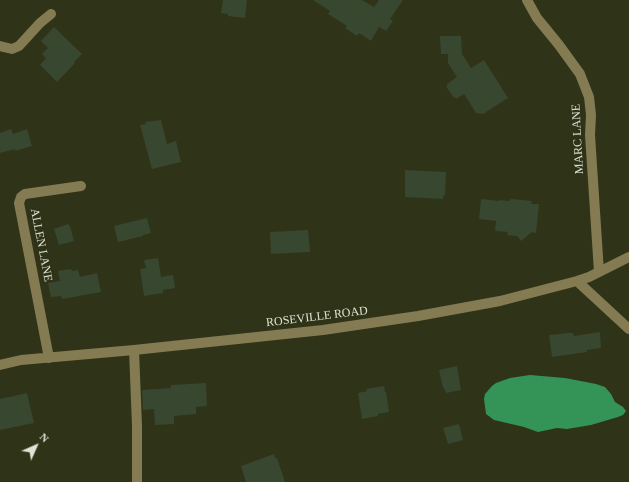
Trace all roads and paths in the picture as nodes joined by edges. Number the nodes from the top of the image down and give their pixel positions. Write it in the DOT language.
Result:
graph roads {
  1 [pos="527,0"];
  2 [pos="51,14"];
  3 [pos="0,46"];
  4 [pos="81,186"];
  5 [pos="629,257"];
  6 [pos="599,272"];
  7 [pos="577,281"];
  8 [pos="629,329"];
  9 [pos="134,350"];
  10 [pos="49,358"];
  11 [pos="0,365"];
  12 [pos="137,482"];
  1 -- 6 [label="street, MARC LANE"];
  2 -- 3 [label="street"];
  4 -- 10 [label="street, ALLEN LANE"];
  5 -- 6 [label="street, ROSEVILLE ROAD"];
  6 -- 7 [label="street, ROSEVILLE ROAD"];
  7 -- 8 [label="street"];
  7 -- 9 [label="street, ROSEVILLE ROAD"];
  9 -- 10 [label="street, ROSEVILLE ROAD"];
  9 -- 12 [label="street"];
  10 -- 11 [label="street, ROSEVILLE ROAD"];
}
